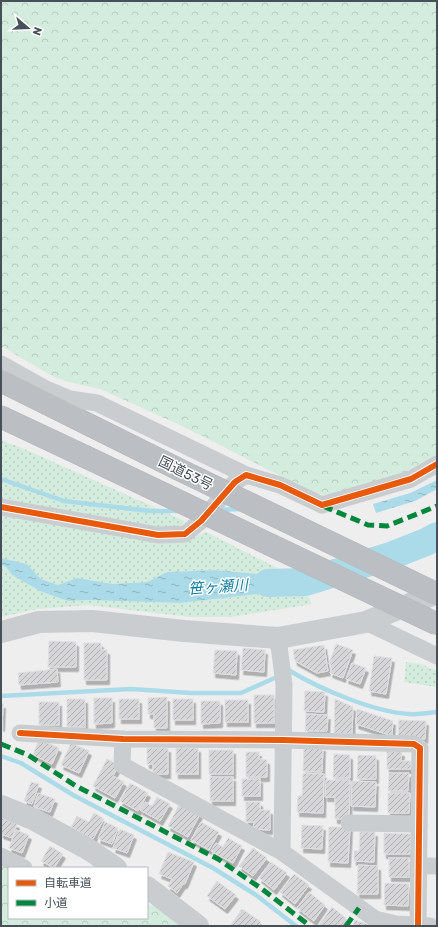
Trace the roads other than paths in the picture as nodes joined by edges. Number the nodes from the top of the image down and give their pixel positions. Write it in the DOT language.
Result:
graph roads {
  1 [pos="1,364"];
  2 [pos="1,381"];
  3 [pos="1,417"];
  4 [pos="437,464"];
  5 [pos="246,475"];
  6 [pos="1,507"];
  7 [pos="437,593"];
  8 [pos="366,622"];
  9 [pos="437,624"];
  10 [pos="1,632"];
  11 [pos="278,638"];
  12 [pos="437,656"];
  13 [pos="20,733"];
  14 [pos="123,739"];
  15 [pos="283,740"];
  16 [pos="1,806"];
  17 [pos="349,823"];
  18 [pos="419,824"];
  19 [pos="282,852"];
  20 [pos="1,856"];
  21 [pos="418,866"];
  22 [pos="437,866"];
  23 [pos="22,867"];
  24 [pos="112,867"];
  25 [pos="148,888"];
  26 [pos="198,926"];
  27 [pos="418,926"];
  28 [pos="430,926"];
  1 -- 5 [label="street"];
  2 -- 7 [label="highway, 国道53号, bridge"];
  3 -- 9 [label="highway, 国道53号, bridge"];
  4 -- 5 [label="street"];
  5 -- 6 [label="street"];
  7 -- 8 [label="street"];
  8 -- 11 [label="street"];
  8 -- 12 [label="street"];
  10 -- 11 [label="street"];
  11 -- 15 [label="street"];
  13 -- 14 [label="street"];
  14 -- 15 [label="street"];
  14 -- 19 [label="street"];
  15 -- 18 [label="street"];
  15 -- 19 [label="street"];
  16 -- 24 [label="street"];
  17 -- 18 [label="street"];
  18 -- 21 [label="street"];
  19 -- 27 [label="street"];
  20 -- 23 [label="street"];
  21 -- 22 [label="street"];
  21 -- 27 [label="street"];
  25 -- 26 [label="street"];
  27 -- 28 [label="street"];
}
